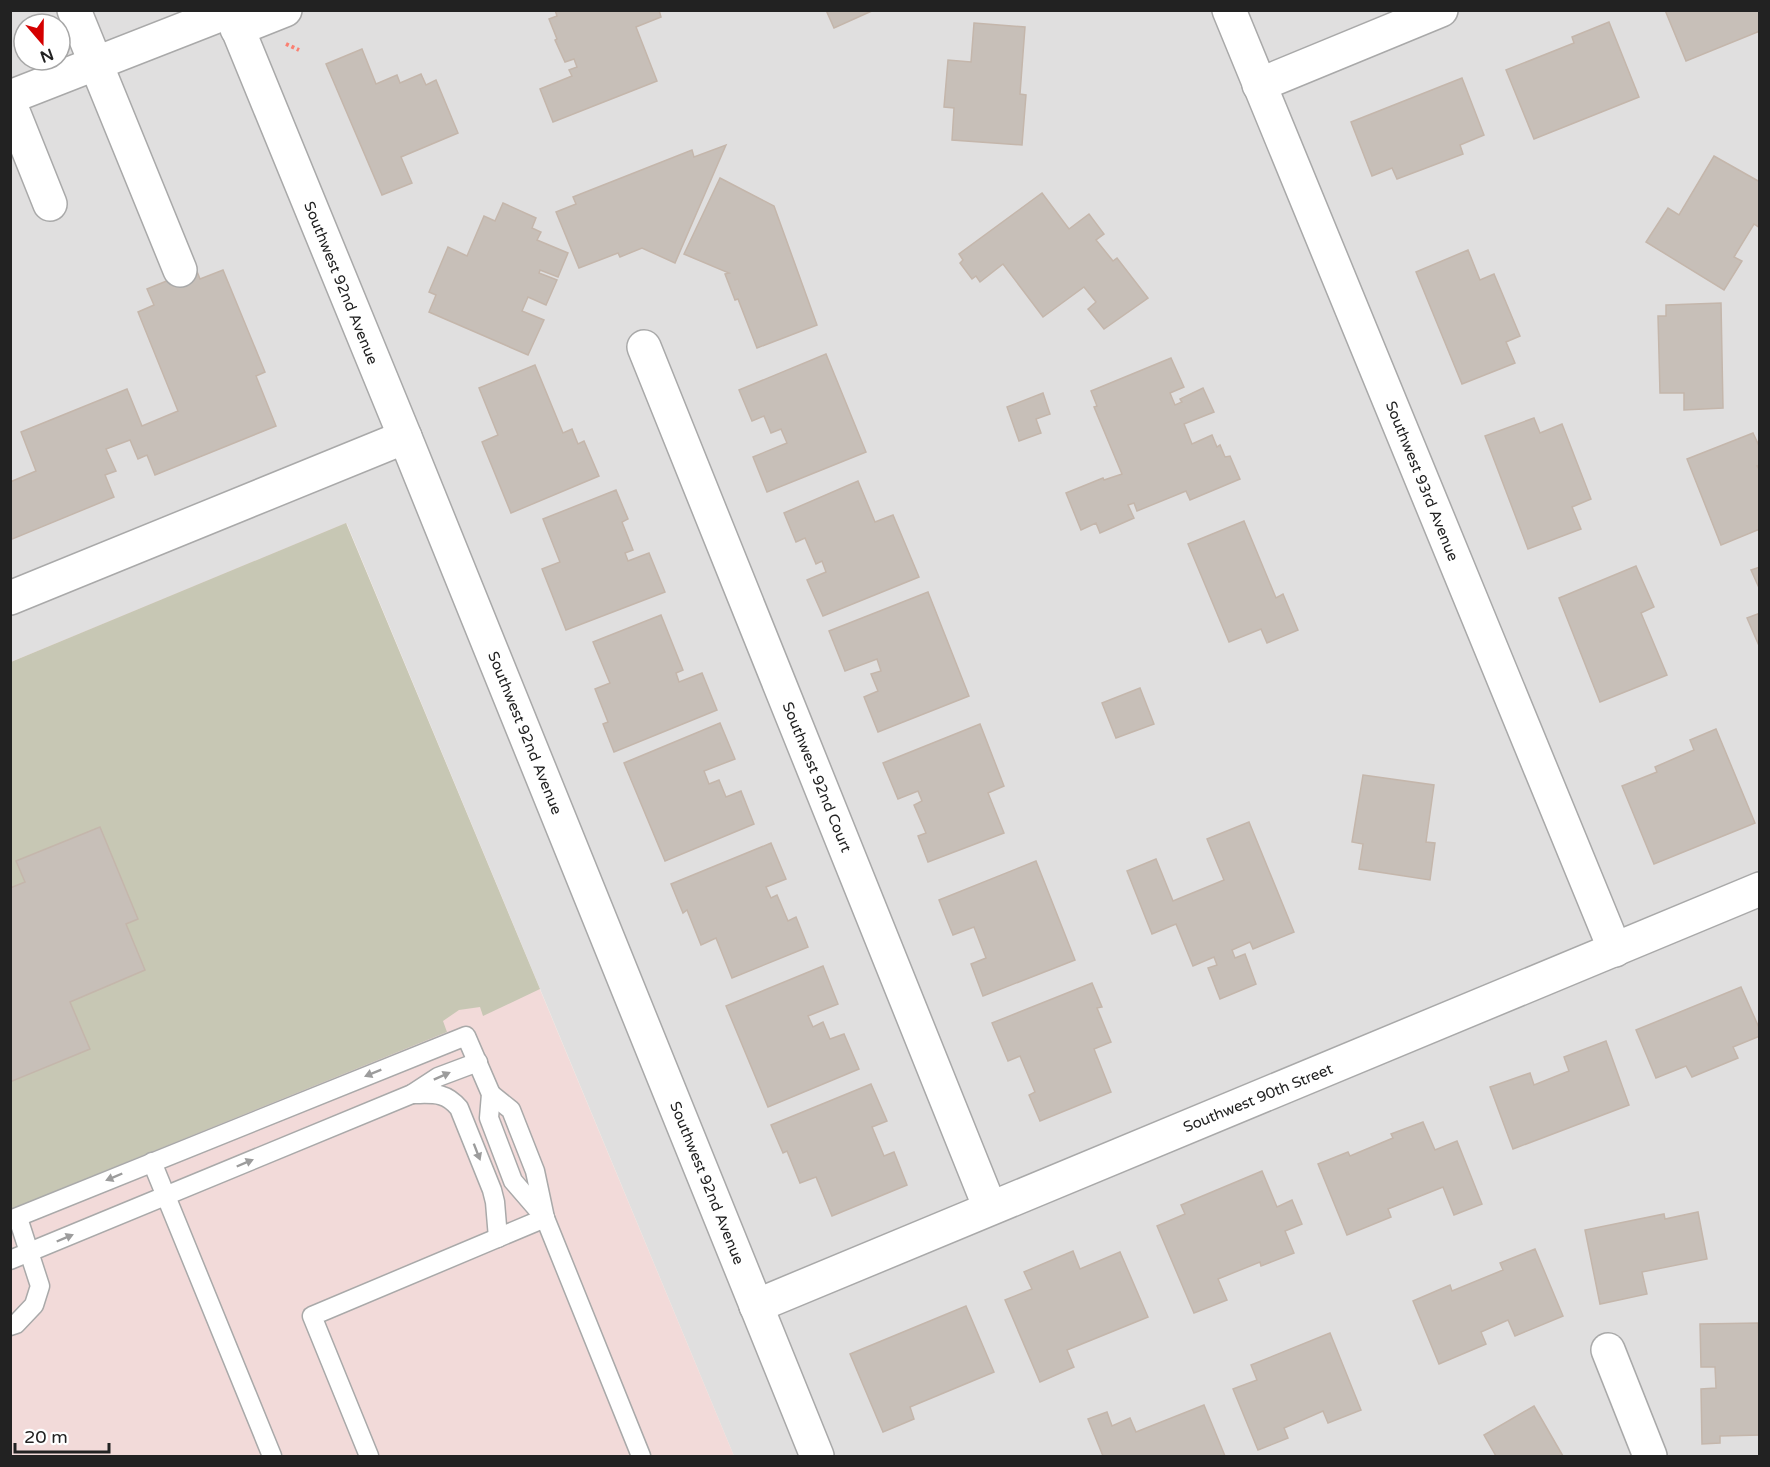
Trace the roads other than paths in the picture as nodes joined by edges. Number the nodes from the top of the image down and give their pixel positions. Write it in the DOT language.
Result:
graph roads {
  1 [pos="74,10"];
  2 [pos="285,10"];
  3 [pos="1229,10"];
  4 [pos="1442,10"];
  5 [pos="232,17"];
  6 [pos="96,64"];
  7 [pos="1259,85"];
  8 [pos="10,98"];
  9 [pos="10,104"];
  10 [pos="50,204"];
  11 [pos="180,270"];
  12 [pos="644,346"];
  13 [pos="405,437"];
  14 [pos="10,598"];
  15 [pos="1760,889"];
  16 [pos="1616,950"];
  17 [pos="478,1062"];
  18 [pos="412,1094"];
  19 [pos="152,1162"];
  20 [pos="166,1196"];
  21 [pos="990,1208"];
  22 [pos="545,1218"];
  23 [pos="14,1219"];
  24 [pos="498,1238"];
  25 [pos="30,1253"];
  26 [pos="10,1260"];
  27 [pos="756,1306"];
  28 [pos="10,1326"];
  29 [pos="1608,1350"];
  30 [pos="272,1456"];
  31 [pos="369,1456"];
  32 [pos="641,1456"];
  33 [pos="817,1456"];
  34 [pos="1650,1456"];
  1 -- 6 [label="street"];
  2 -- 5 [label="street"];
  3 -- 7 [label="street, Southwest 93rd Avenue"];
  4 -- 7 [label="street"];
  5 -- 6 [label="street"];
  5 -- 13 [label="street, Southwest 92nd Avenue"];
  6 -- 8 [label="street"];
  6 -- 11 [label="street"];
  7 -- 16 [label="street, Southwest 93rd Avenue"];
  9 -- 10 [label="street"];
  12 -- 21 [label="street, Southwest 92nd Court"];
  13 -- 14 [label="street"];
  13 -- 27 [label="street, Southwest 92nd Avenue"];
  15 -- 16 [label="street, Southwest 90th Street"];
  16 -- 21 [label="street, Southwest 90th Street"];
  18 -- 17 [label="lane, one-way"];
  17 -- 19 [label="lane, one-way"];
  17 -- 22 [label="lane"];
  20 -- 18 [label="lane, one-way"];
  18 -- 24 [label="lane, one-way"];
  19 -- 20 [label="lane"];
  19 -- 23 [label="lane, one-way"];
  25 -- 20 [label="lane, one-way"];
  20 -- 30 [label="lane"];
  21 -- 27 [label="street, Southwest 90th Street"];
  22 -- 24 [label="lane"];
  22 -- 32 [label="lane"];
  23 -- 25 [label="lane"];
  24 -- 31 [label="lane"];
  25 -- 26 [label="lane"];
  25 -- 28 [label="lane"];
  27 -- 33 [label="street, Southwest 92nd Avenue"];
  29 -- 34 [label="street"];
}
